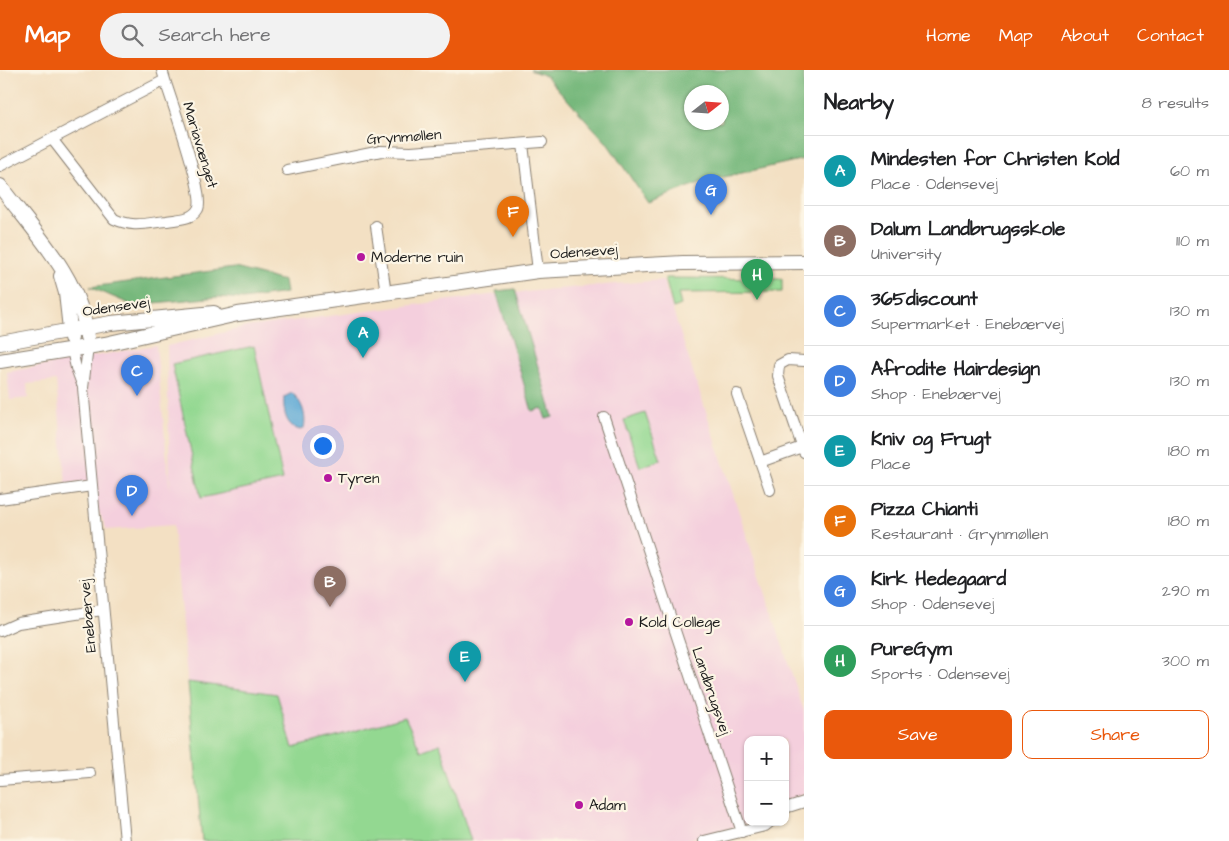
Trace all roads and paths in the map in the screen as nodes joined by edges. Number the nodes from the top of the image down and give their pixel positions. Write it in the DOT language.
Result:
graph roads {
  1 [pos="163,75"];
  2 [pos="52,139"];
  3 [pos="542,142"];
  4 [pos="523,144"];
  5 [pos="0,166"];
  6 [pos="287,170"];
  7 [pos="0,186"];
  8 [pos="376,226"];
  9 [pos="56,261"];
  10 [pos="804,262"];
  11 [pos="785,264"];
  12 [pos="804,267"];
  13 [pos="538,271"];
  14 [pos="386,293"];
  15 [pos="238,314"];
  16 [pos="87,337"];
  17 [pos="71,340"];
  18 [pos="0,343"];
  19 [pos="0,353"];
  20 [pos="0,361"];
  21 [pos="804,361"];
  22 [pos="83,388"];
  23 [pos="737,394"];
  24 [pos="604,417"];
  25 [pos="803,450"];
  26 [pos="760,462"];
  27 [pos="92,486"];
  28 [pos="770,490"];
  29 [pos="0,499"];
  30 [pos="102,610"];
  31 [pos="0,631"];
  32 [pos="90,773"];
  33 [pos="0,780"];
  34 [pos="804,802"];
  35 [pos="789,807"];
  36 [pos="765,826"];
  37 [pos="742,832"];
  38 [pos="124,841"];
  39 [pos="704,841"];
  1 -- 2 [label="street, Mariavænget"];
  1 -- 2 [label="street, Mariavænget"];
  2 -- 5 [label="street, Mariavænget"];
  3 -- 4 [label="street, Grynmøllen"];
  4 -- 6 [label="street, Grynmøllen"];
  4 -- 13 [label="street"];
  7 -- 9 [label="main road"];
  8 -- 14 [label="street"];
  9 -- 16 [label="main road"];
  9 -- 17 [label="main road"];
  10 -- 11 [label="main road, Odensevej"];
  11 -- 12 [label="main road, Odensevej"];
  11 -- 13 [label="main road, Odensevej"];
  13 -- 14 [label="main road, Odensevej"];
  14 -- 15 [label="main road, Odensevej"];
  15 -- 16 [label="main road, Odensevej"];
  15 -- 16 [label="main road, Odensevej"];
  16 -- 17 [label="main road"];
  16 -- 17 [label="main road"];
  16 -- 22 [label="street, Enebærvej"];
  17 -- 18 [label="main road, Odensevej"];
  17 -- 19 [label="main road"];
  17 -- 20 [label="main road"];
  17 -- 22 [label="street, Enebærvej"];
  21 -- 25 [label="street"];
  22 -- 27 [label="street, Enebærvej"];
  23 -- 26 [label="street"];
  24 -- 37 [label="street, Landbrugsvej"];
  25 -- 26 [label="street"];
  26 -- 28 [label="street"];
  27 -- 29 [label="street"];
  27 -- 30 [label="street, Enebærvej"];
  30 -- 31 [label="street"];
  30 -- 38 [label="street, Enebærvej"];
  32 -- 33 [label="street"];
  34 -- 35 [label="street"];
  36 -- 37 [label="street"];
  37 -- 39 [label="street"];
}
